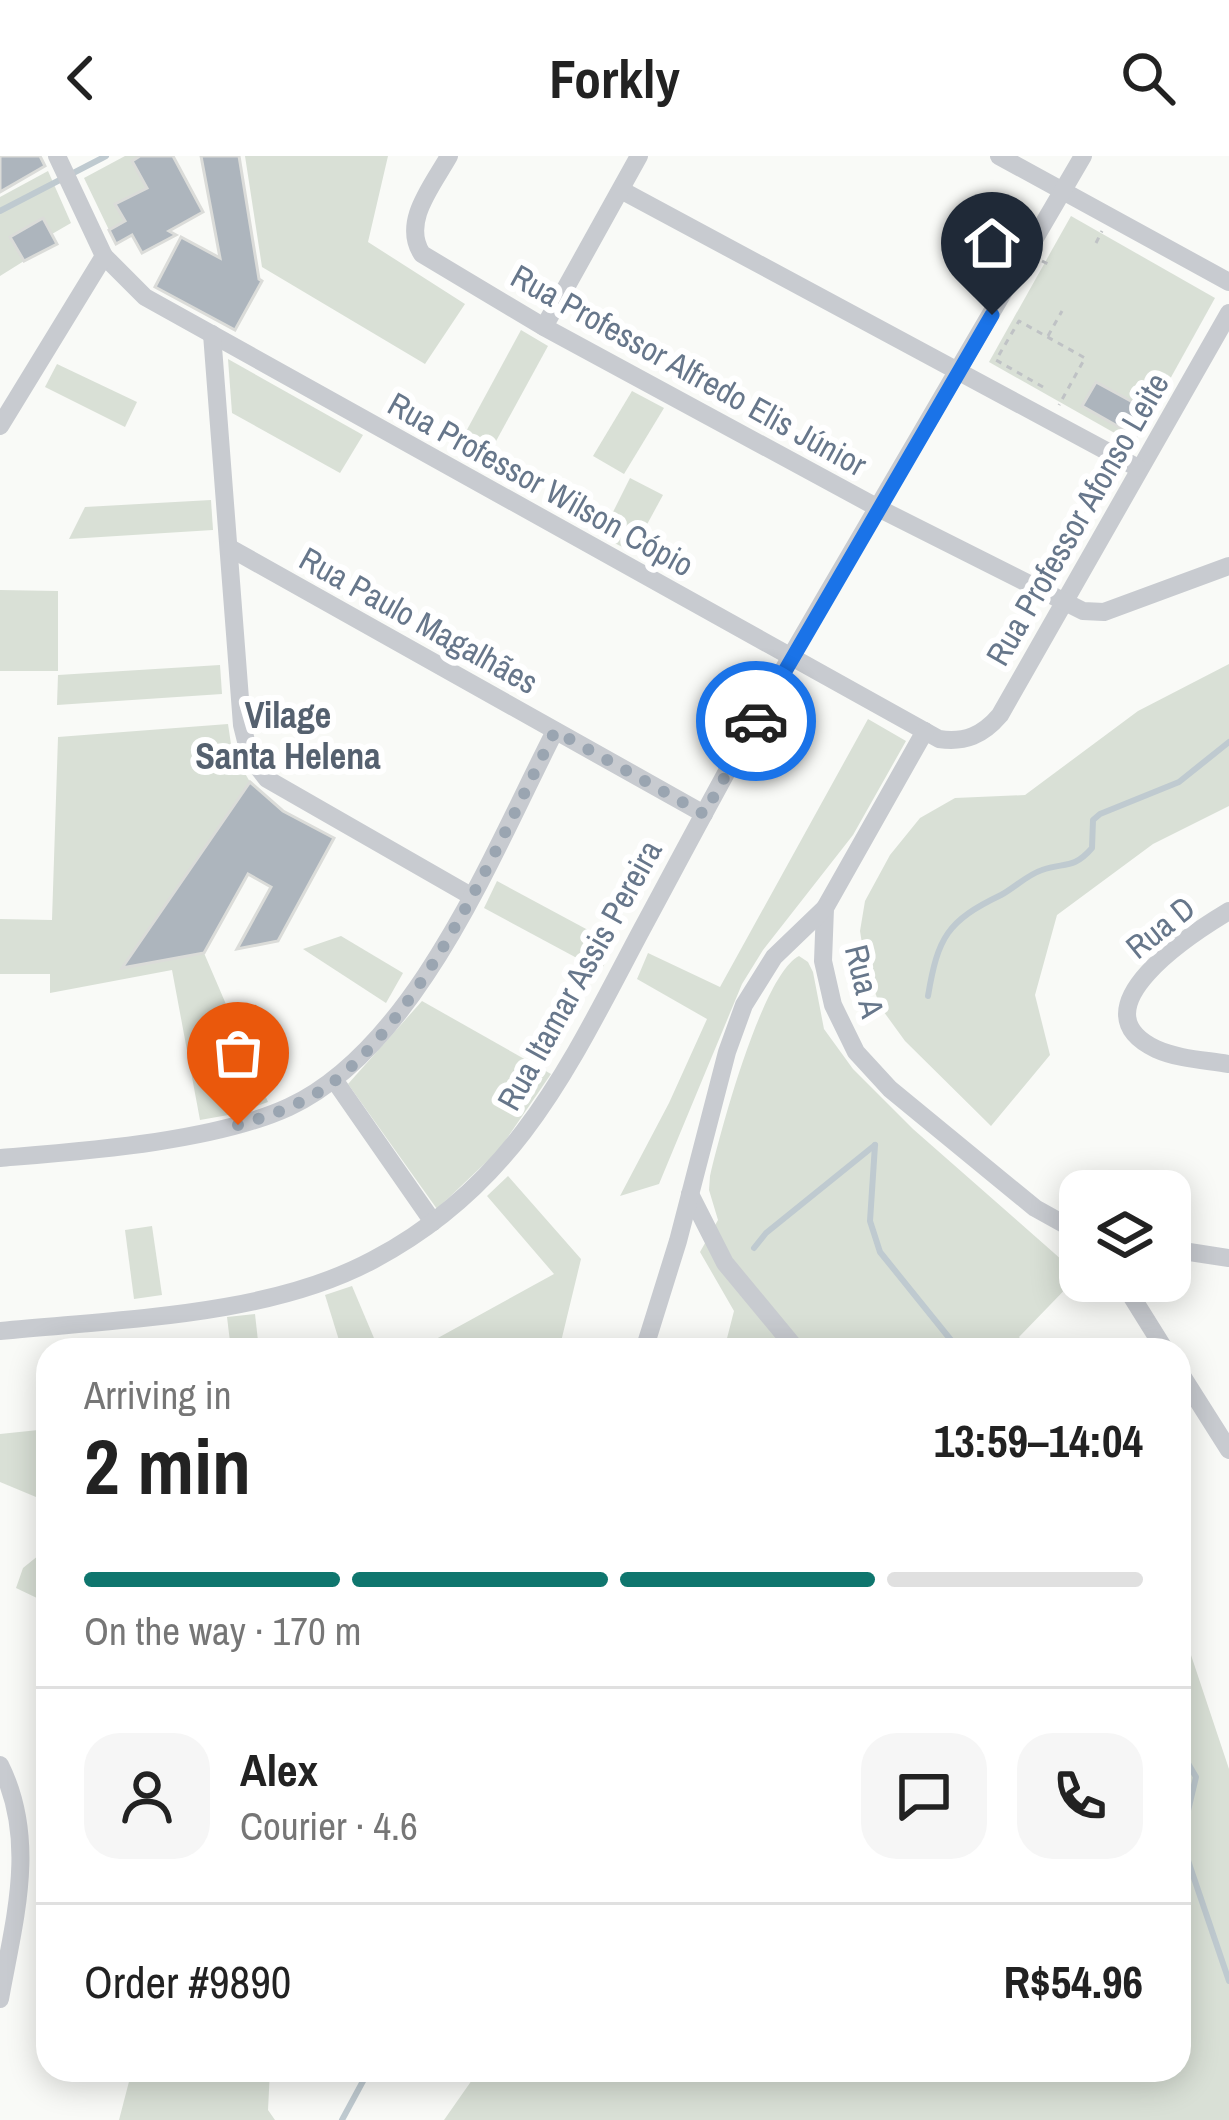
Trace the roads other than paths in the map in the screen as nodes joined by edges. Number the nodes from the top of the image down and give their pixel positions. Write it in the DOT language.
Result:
graph roads {
  1 [pos="449,156"];
  2 [pos="639,156"];
  3 [pos="999,156"];
  4 [pos="1083,156"];
  5 [pos="64,169"];
  6 [pos="620,190"];
  7 [pos="1063,191"];
  8 [pos="104,256"];
  9 [pos="1229,282"];
  10 [pos="1229,313"];
  11 [pos="544,327"];
  12 [pos="212,334"];
  13 [pos="960,371"];
  14 [pos="0,426"];
  15 [pos="1138,468"];
  16 [pos="880,509"];
  17 [pos="230,548"];
  18 [pos="1229,566"];
  19 [pos="1063,604"];
  20 [pos="790,659"];
  21 [pos="555,731"];
  22 [pos="925,731"];
  23 [pos="963,740"];
  24 [pos="704,814"];
  25 [pos="471,896"];
  26 [pos="824,908"];
  27 [pos="1229,911"];
  28 [pos="1229,1064"];
  29 [pos="335,1081"];
  30 [pos="0,1158"];
  31 [pos="690,1194"];
  32 [pos="1059,1221"];
  33 [pos="433,1222"];
  34 [pos="1191,1253"];
  35 [pos="1229,1258"];
  36 [pos="1135,1302"];
  37 [pos="0,1331"];
  38 [pos="648,1338"];
  39 [pos="787,1338"];
  40 [pos="1158,1338"];
  41 [pos="1191,1390"];
  42 [pos="1229,1450"];
  43 [pos="0,1765"];
  44 [pos="8,1801"];
  45 [pos="0,2000"];
  1 -- 11 [label="street, Rua Professor Alfredo Elis Júnior"];
  2 -- 6 [label="street"];
  3 -- 7 [label="street"];
  4 -- 7 [label="street, Rua Itamar Assis Pereira"];
  5 -- 8 [label="street"];
  6 -- 11 [label="street"];
  6 -- 13 [label="street"];
  7 -- 9 [label="street"];
  7 -- 13 [label="street, Rua Itamar Assis Pereira"];
  8 -- 12 [label="street, Rua Professor Wilson Cópio"];
  8 -- 14 [label="street"];
  10 -- 15 [label="street, Rua Professor Afonso Leite"];
  11 -- 16 [label="street, Rua Professor Alfredo Elis Júnior"];
  12 -- 17 [label="street"];
  12 -- 20 [label="street, Rua Professor Wilson Cópio"];
  13 -- 15 [label="street"];
  13 -- 16 [label="street, Rua Itamar Assis Pereira"];
  15 -- 19 [label="street, Rua Professor Afonso Leite"];
  16 -- 19 [label="street, Rua Professor Alfredo Elis Júnior"];
  16 -- 20 [label="street, Rua Itamar Assis Pereira"];
  17 -- 21 [label="street, Rua Paulo Magalhães"];
  17 -- 25 [label="street"];
  18 -- 19 [label="street, Rua Professor Alfredo Elis Júnior"];
  19 -- 23 [label="street, Rua Professor Afonso Leite"];
  20 -- 22 [label="street, Rua Professor Wilson Cópio"];
  20 -- 24 [label="street, Rua Itamar Assis Pereira"];
  21 -- 24 [label="street, Rua Paulo Magalhães"];
  21 -- 25 [label="street"];
  22 -- 23 [label="street, Rua Professor Wilson Cópio"];
  22 -- 26 [label="street, Rua A"];
  24 -- 33 [label="street, Rua Itamar Assis Pereira"];
  25 -- 29 [label="street"];
  26 -- 31 [label="street"];
  26 -- 32 [label="street, Rua A"];
  27 -- 28 [label="street, Rua D"];
  29 -- 30 [label="street"];
  29 -- 33 [label="street"];
  31 -- 38 [label="street"];
  31 -- 39 [label="street"];
  33 -- 37 [label="street, Rua Itamar Assis Pereira"];
  34 -- 35 [label="street"];
  36 -- 40 [label="street"];
  41 -- 42 [label="street"];
  43 -- 44 [label="street"];
  44 -- 45 [label="street"];
}
